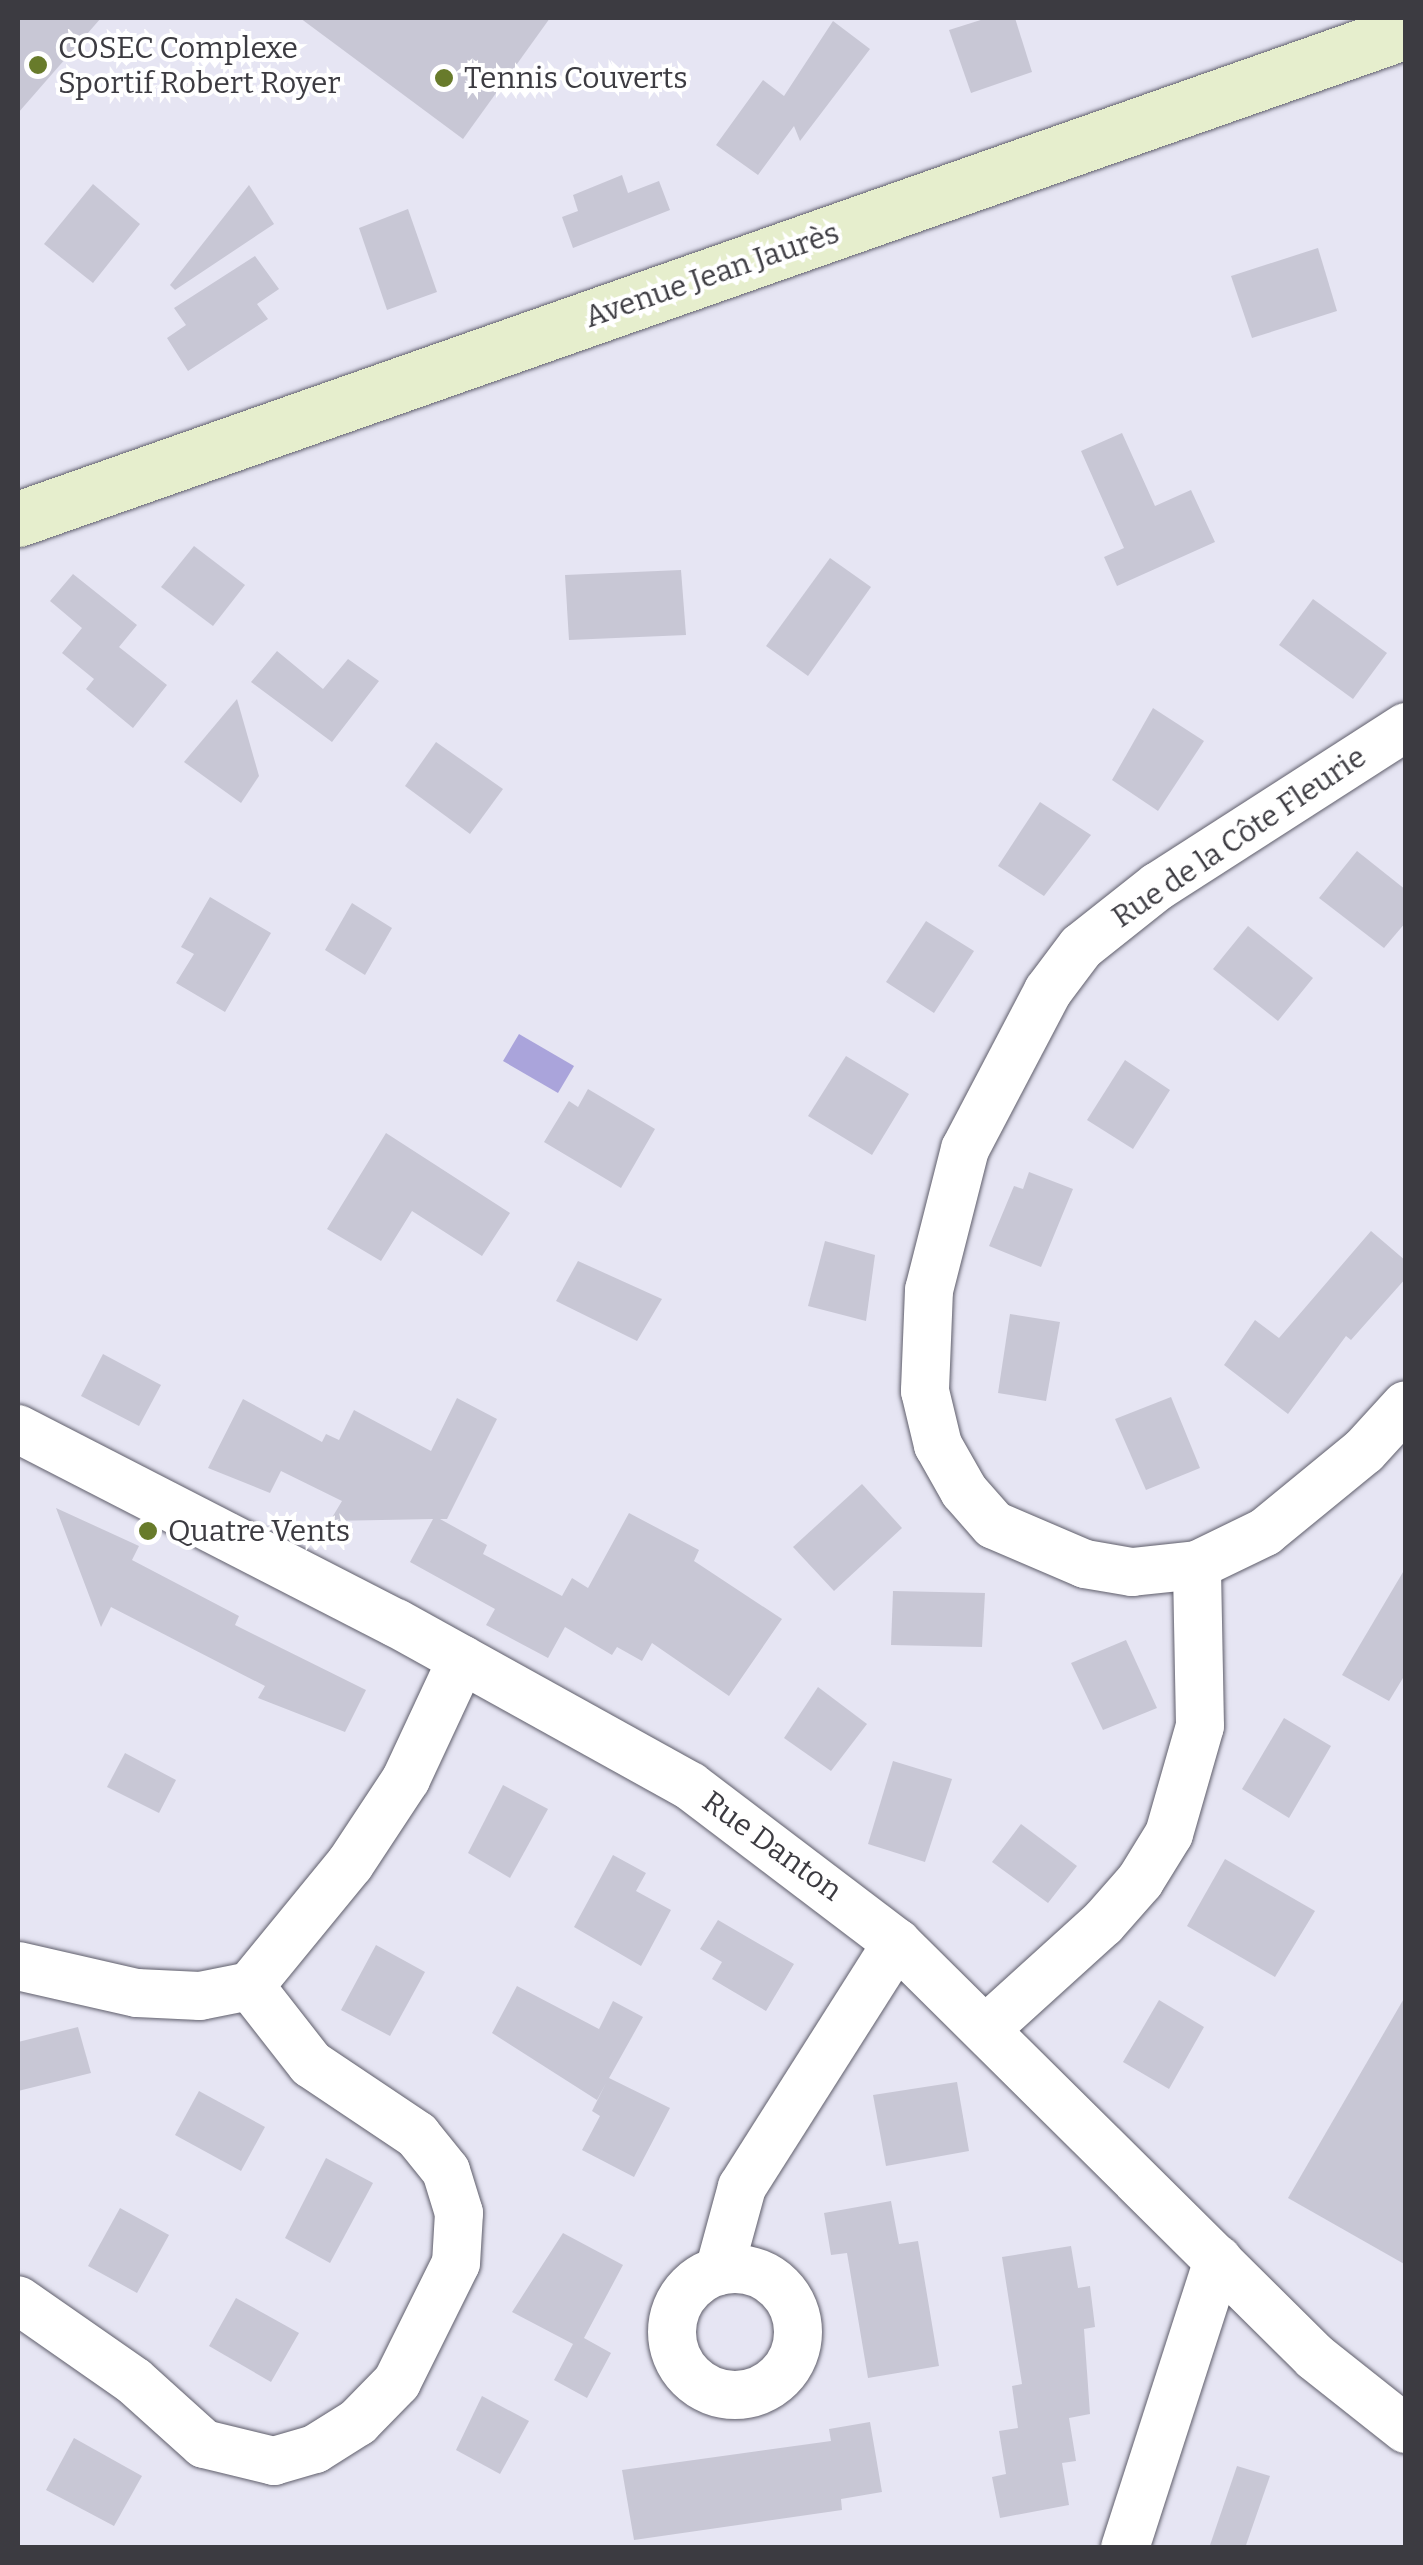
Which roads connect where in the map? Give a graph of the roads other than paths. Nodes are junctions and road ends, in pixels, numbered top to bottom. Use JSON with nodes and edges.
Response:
{"nodes":[{"id":1,"x":1406,"y":31,"type":"edge"},
{"id":2,"x":18,"y":519,"type":"edge"},
{"id":3,"x":1406,"y":727,"type":"edge"},
{"id":4,"x":1406,"y":1405,"type":"edge"},
{"id":5,"x":18,"y":1429,"type":"edge"},
{"id":6,"x":1197,"y":1565,"type":"junction"},
{"id":7,"x":462,"y":1659,"type":"junction"},
{"id":8,"x":897,"y":1943,"type":"junction"},
{"id":9,"x":18,"y":1966,"type":"edge"},
{"id":10,"x":250,"y":1986,"type":"junction"},
{"id":11,"x":987,"y":2028,"type":"junction"},
{"id":12,"x":1218,"y":2260,"type":"junction"},
{"id":13,"x":719,"y":2270,"type":"dead end"},
{"id":14,"x":18,"y":2300,"type":"edge"},
{"id":15,"x":1406,"y":2430,"type":"edge"},
{"id":16,"x":1125,"y":2548,"type":"edge"}],
"edges":[{"from":1,"to":2,"type":"main road","name":"Avenue Jean Jaurès"},
{"from":3,"to":6,"type":"street","name":"Rue de la Côte Fleurie"},
{"from":4,"to":6,"type":"street","name":"Rue de la Côte Fleurie"},
{"from":5,"to":7,"type":"street","name":"Rue Danton"},
{"from":6,"to":11,"type":"street"},
{"from":7,"to":8,"type":"street","name":"Rue Danton"},
{"from":7,"to":10,"type":"street"},
{"from":8,"to":11,"type":"street","name":"Rue Danton"},
{"from":8,"to":13,"type":"street"},
{"from":9,"to":10,"type":"street"},
{"from":10,"to":14,"type":"street"},
{"from":11,"to":12,"type":"street","name":"Rue Danton"},
{"from":12,"to":15,"type":"street","name":"Rue Danton"},
{"from":12,"to":16,"type":"street"}]}
